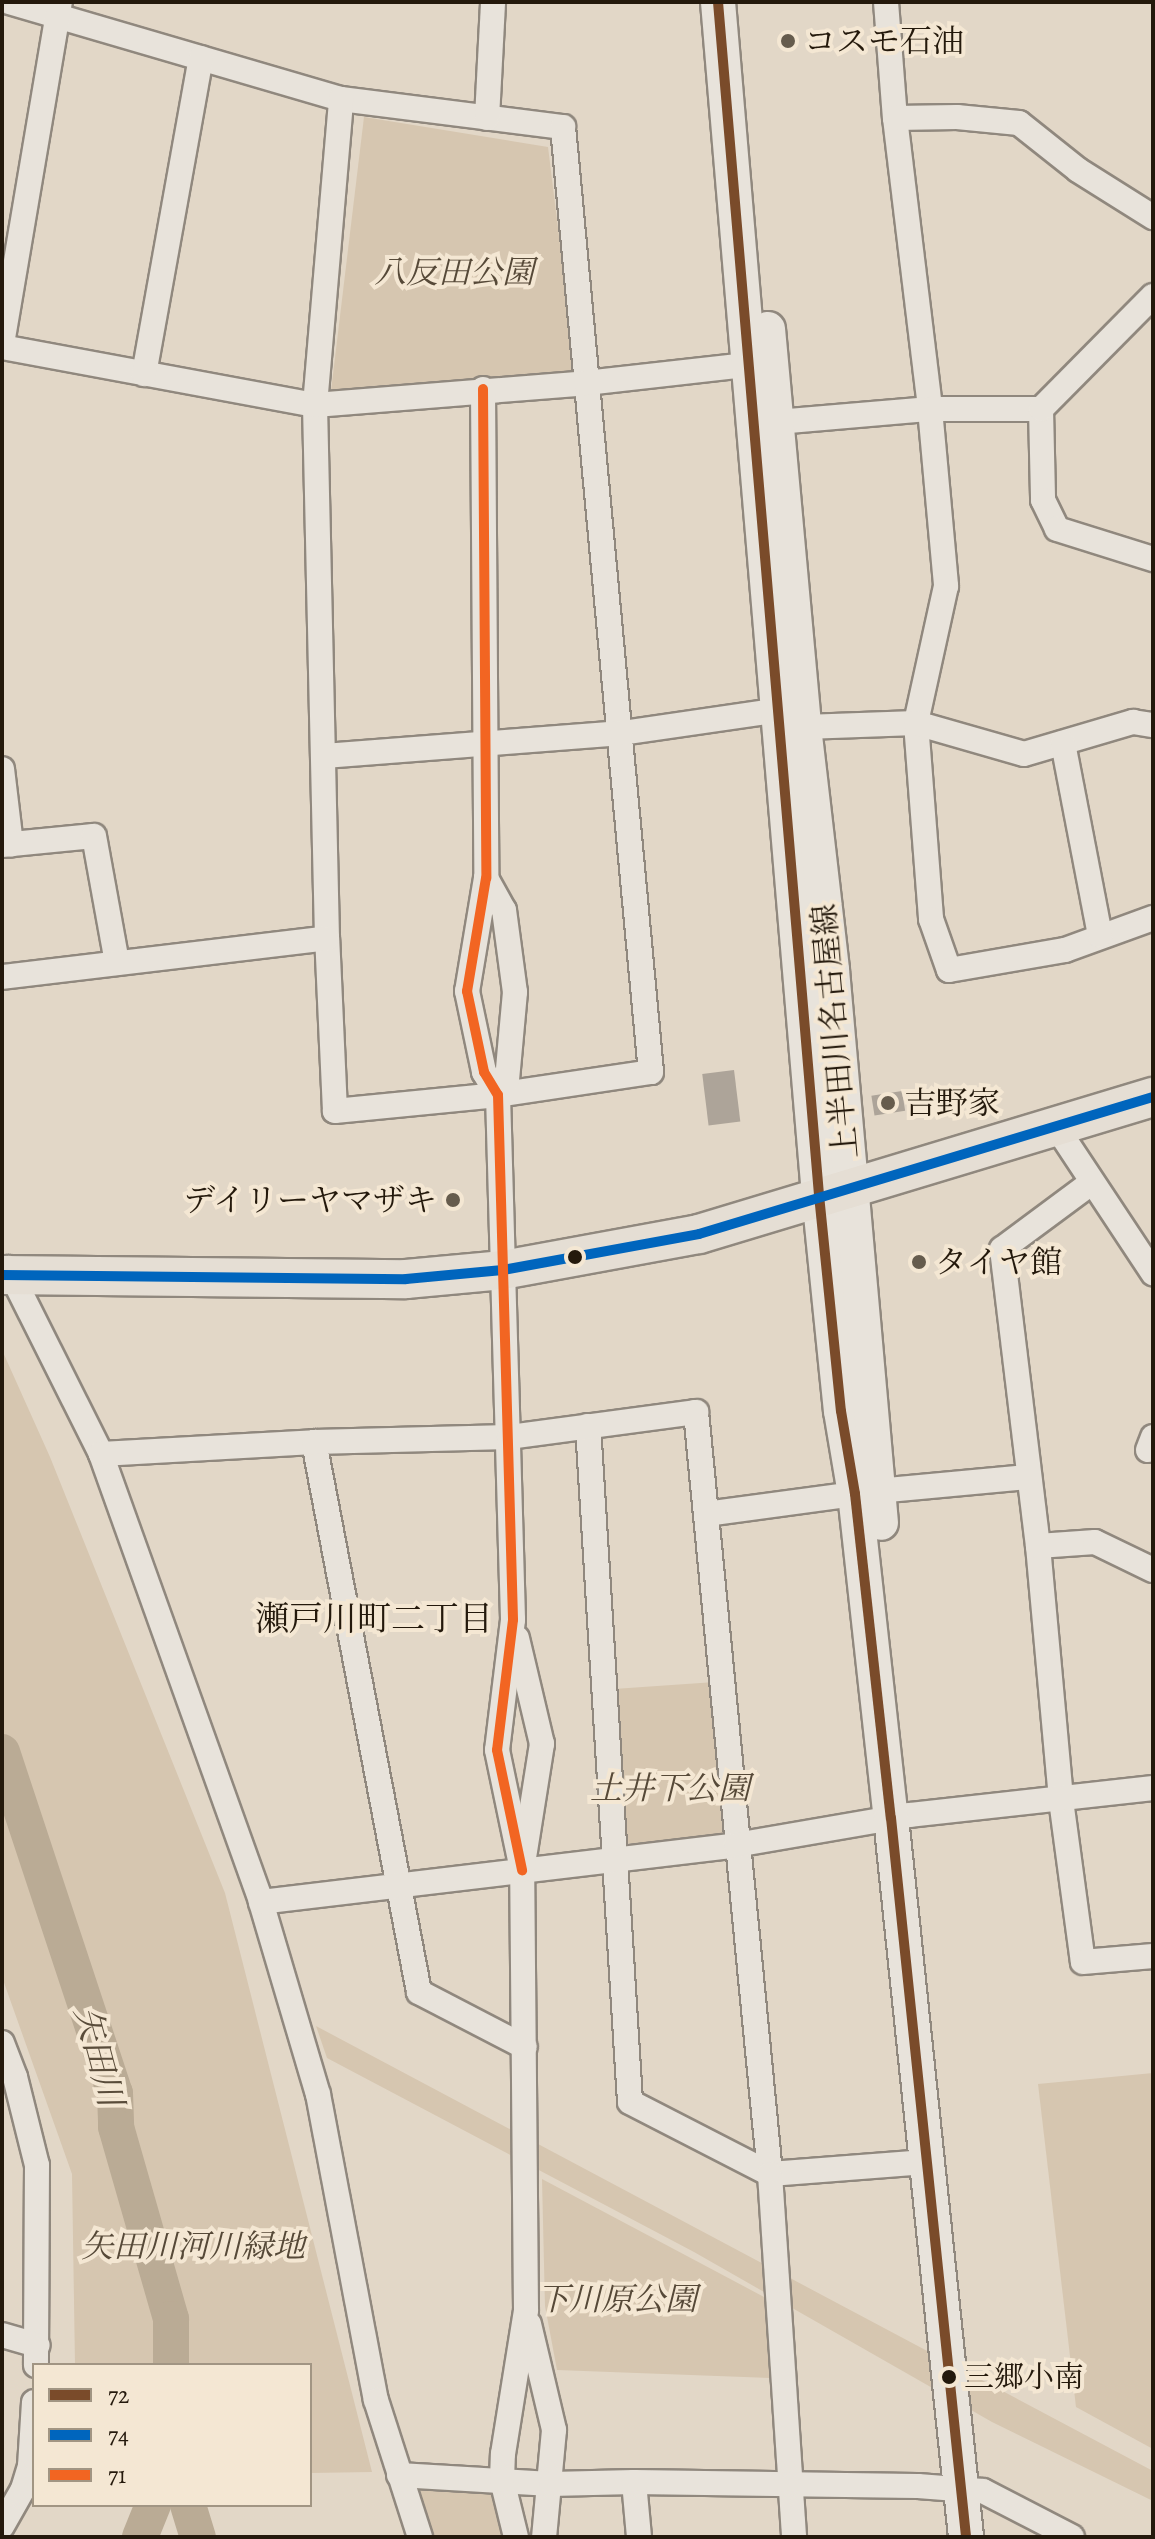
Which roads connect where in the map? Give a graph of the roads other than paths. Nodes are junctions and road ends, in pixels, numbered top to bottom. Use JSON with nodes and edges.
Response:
{"nodes":[{"id":1,"x":9,"y":2,"type":"edge"},
{"id":2,"x":493,"y":2,"type":"edge"},
{"id":3,"x":718,"y":2,"type":"edge"},
{"id":4,"x":738,"y":2,"type":"edge"},
{"id":5,"x":886,"y":2,"type":"edge"},
{"id":6,"x":59,"y":9,"type":"edge"},
{"id":7,"x":201,"y":58,"type":"junction"},
{"id":8,"x":341,"y":99,"type":"junction"},
{"id":9,"x":487,"y":118,"type":"junction"},
{"id":10,"x":895,"y":118,"type":"junction"},
{"id":11,"x":1153,"y":217,"type":"edge"},
{"id":12,"x":1153,"y":296,"type":"edge"},
{"id":13,"x":2,"y":345,"type":"edge"},
{"id":14,"x":759,"y":364,"type":"junction"},
{"id":15,"x":144,"y":374,"type":"junction"},
{"id":16,"x":586,"y":383,"type":"junction"},
{"id":17,"x":483,"y":389,"type":"junction"},
{"id":18,"x":315,"y":405,"type":"junction"},
{"id":19,"x":930,"y":409,"type":"junction"},
{"id":20,"x":1041,"y":409,"type":"junction"},
{"id":21,"x":777,"y":422,"type":"junction"},
{"id":22,"x":1153,"y":559,"type":"edge"},
{"id":23,"x":792,"y":719,"type":"junction"},
{"id":24,"x":916,"y":723,"type":"junction"},
{"id":25,"x":1153,"y":725,"type":"edge"},
{"id":26,"x":622,"y":733,"type":"junction"},
{"id":27,"x":487,"y":741,"type":"junction"},
{"id":28,"x":1063,"y":743,"type":"junction"},
{"id":29,"x":324,"y":756,"type":"junction"},
{"id":30,"x":2,"y":769,"type":"edge"},
{"id":31,"x":6,"y":844,"type":"edge"},
{"id":32,"x":486,"y":878,"type":"junction"},
{"id":33,"x":1153,"y":918,"type":"edge"},
{"id":34,"x":1100,"y":935,"type":"junction"},
{"id":35,"x":327,"y":938,"type":"junction"},
{"id":36,"x":117,"y":963,"type":"junction"},
{"id":37,"x":2,"y":977,"type":"edge"},
{"id":38,"x":498,"y":1095,"type":"junction"},
{"id":39,"x":1153,"y":1097,"type":"edge"},
{"id":40,"x":1055,"y":1125,"type":"junction"},
{"id":41,"x":1091,"y":1183,"type":"junction"},
{"id":42,"x":834,"y":1192,"type":"junction"},
{"id":43,"x":5,"y":1270,"type":"edge"},
{"id":44,"x":503,"y":1270,"type":"junction"},
{"id":45,"x":1153,"y":1273,"type":"edge"},
{"id":46,"x":588,"y":1426,"type":"junction"},
{"id":47,"x":509,"y":1437,"type":"junction"},
{"id":48,"x":314,"y":1442,"type":"junction"},
{"id":49,"x":101,"y":1454,"type":"junction"},
{"id":50,"x":1027,"y":1477,"type":"junction"},
{"id":51,"x":866,"y":1493,"type":"junction"},
{"id":52,"x":706,"y":1514,"type":"junction"},
{"id":53,"x":1038,"y":1546,"type":"junction"},
{"id":54,"x":1153,"y":1570,"type":"edge"},
{"id":55,"x":513,"y":1620,"type":"junction"},
{"id":56,"x":1153,"y":1788,"type":"edge"},
{"id":57,"x":1061,"y":1800,"type":"junction"},
{"id":58,"x":900,"y":1816,"type":"junction"},
{"id":59,"x":736,"y":1845,"type":"junction"},
{"id":60,"x":612,"y":1859,"type":"junction"},
{"id":61,"x":522,"y":1870,"type":"junction"},
{"id":62,"x":398,"y":1887,"type":"junction"},
{"id":63,"x":261,"y":1902,"type":"junction"},
{"id":64,"x":1153,"y":1956,"type":"edge"},
{"id":65,"x":2,"y":2043,"type":"edge"},
{"id":66,"x":525,"y":2047,"type":"junction"},
{"id":67,"x":926,"y":2162,"type":"junction"},
{"id":68,"x":770,"y":2174,"type":"junction"},
{"id":69,"x":526,"y":2310,"type":"junction"},
{"id":70,"x":5,"y":2341,"type":"edge"},
{"id":71,"x":37,"y":2355,"type":"edge"},
{"id":72,"x":32,"y":2434,"type":"edge"},
{"id":73,"x":399,"y":2475,"type":"junction"},
{"id":74,"x":502,"y":2480,"type":"junction"},
{"id":75,"x":634,"y":2482,"type":"junction"},
{"id":76,"x":551,"y":2484,"type":"junction"},
{"id":77,"x":790,"y":2487,"type":"junction"},
{"id":78,"x":972,"y":2490,"type":"junction"},
{"id":79,"x":2,"y":2526,"type":"edge"},
{"id":80,"x":420,"y":2537,"type":"edge"},
{"id":81,"x":516,"y":2537,"type":"edge"},
{"id":82,"x":544,"y":2537,"type":"edge"},
{"id":83,"x":639,"y":2537,"type":"edge"},
{"id":84,"x":794,"y":2537,"type":"edge"},
{"id":85,"x":966,"y":2537,"type":"edge"},
{"id":86,"x":987,"y":2537,"type":"edge"},
{"id":87,"x":1072,"y":2537,"type":"edge"}],
"edges":[{"from":1,"to":6,"type":"street"},
{"from":2,"to":9,"type":"street"},
{"from":3,"to":14,"type":"main road","name":"上半田川名古屋線"},
{"from":4,"to":14,"type":"main road","name":"上半田川名古屋線"},
{"from":5,"to":10,"type":"street"},
{"from":6,"to":7,"type":"street"},
{"from":6,"to":13,"type":"street"},
{"from":7,"to":8,"type":"street"},
{"from":7,"to":15,"type":"street"},
{"from":8,"to":9,"type":"street"},
{"from":8,"to":18,"type":"street"},
{"from":9,"to":16,"type":"street"},
{"from":10,"to":11,"type":"street"},
{"from":10,"to":19,"type":"street"},
{"from":12,"to":20,"type":"street"},
{"from":13,"to":15,"type":"street"},
{"from":14,"to":16,"type":"street"},
{"from":14,"to":21,"type":"main road","name":"上半田川名古屋線"},
{"from":14,"to":23,"type":"main road","name":"上半田川名古屋線"},
{"from":15,"to":18,"type":"street"},
{"from":16,"to":17,"type":"street"},
{"from":16,"to":26,"type":"street"},
{"from":17,"to":18,"type":"street"},
{"from":17,"to":27,"type":"street"},
{"from":18,"to":29,"type":"street"},
{"from":19,"to":20,"type":"street"},
{"from":19,"to":21,"type":"street"},
{"from":19,"to":24,"type":"street"},
{"from":20,"to":22,"type":"street"},
{"from":21,"to":23,"type":"main road","name":"上半田川名古屋線"},
{"from":23,"to":24,"type":"street"},
{"from":23,"to":26,"type":"street"},
{"from":23,"to":42,"type":"main road","name":"上半田川名古屋線"},
{"from":24,"to":28,"type":"street"},
{"from":24,"to":34,"type":"street"},
{"from":25,"to":28,"type":"street"},
{"from":26,"to":27,"type":"street"},
{"from":26,"to":38,"type":"street"},
{"from":27,"to":29,"type":"street"},
{"from":27,"to":32,"type":"street"},
{"from":28,"to":34,"type":"street"},
{"from":29,"to":35,"type":"street"},
{"from":30,"to":31,"type":"street"},
{"from":31,"to":36,"type":"street"},
{"from":32,"to":38,"type":"street"},
{"from":32,"to":38,"type":"street"},
{"from":33,"to":34,"type":"street"},
{"from":35,"to":36,"type":"street"},
{"from":35,"to":38,"type":"street"},
{"from":36,"to":37,"type":"street"},
{"from":38,"to":44,"type":"street"},
{"from":39,"to":40,"type":"main road"},
{"from":40,"to":41,"type":"street"},
{"from":40,"to":42,"type":"main road"},
{"from":41,"to":45,"type":"street"},
{"from":41,"to":50,"type":"street"},
{"from":42,"to":44,"type":"main road"},
{"from":42,"to":51,"type":"main road","name":"上半田川名古屋線"},
{"from":43,"to":44,"type":"main road"},
{"from":43,"to":49,"type":"street"},
{"from":44,"to":47,"type":"street"},
{"from":46,"to":47,"type":"street"},
{"from":46,"to":52,"type":"street"},
{"from":46,"to":60,"type":"street"},
{"from":47,"to":48,"type":"street"},
{"from":47,"to":55,"type":"street"},
{"from":48,"to":49,"type":"street"},
{"from":48,"to":62,"type":"street"},
{"from":49,"to":63,"type":"street"},
{"from":50,"to":51,"type":"street"},
{"from":50,"to":53,"type":"street"},
{"from":51,"to":52,"type":"street"},
{"from":51,"to":58,"type":"main road","name":"上半田川名古屋線"},
{"from":52,"to":59,"type":"street"},
{"from":53,"to":54,"type":"street"},
{"from":53,"to":57,"type":"street"},
{"from":55,"to":61,"type":"street"},
{"from":55,"to":61,"type":"street"},
{"from":56,"to":57,"type":"street"},
{"from":57,"to":58,"type":"street"},
{"from":57,"to":64,"type":"street"},
{"from":58,"to":59,"type":"street"},
{"from":58,"to":67,"type":"main road","name":"上半田川名古屋線"},
{"from":58,"to":78,"type":"main road","name":"上半田川名古屋線"},
{"from":59,"to":60,"type":"street"},
{"from":59,"to":68,"type":"street"},
{"from":60,"to":61,"type":"street"},
{"from":60,"to":68,"type":"street"},
{"from":61,"to":62,"type":"street"},
{"from":61,"to":66,"type":"street"},
{"from":62,"to":63,"type":"street"},
{"from":62,"to":66,"type":"street"},
{"from":63,"to":73,"type":"street"},
{"from":65,"to":71,"type":"street"},
{"from":66,"to":69,"type":"street"},
{"from":67,"to":68,"type":"street"},
{"from":67,"to":78,"type":"main road","name":"上半田川名古屋線"},
{"from":68,"to":77,"type":"street"},
{"from":69,"to":74,"type":"street"},
{"from":69,"to":76,"type":"street"},
{"from":70,"to":71,"type":"street"},
{"from":72,"to":79,"type":"street"},
{"from":73,"to":74,"type":"street"},
{"from":73,"to":80,"type":"street"},
{"from":74,"to":76,"type":"street"},
{"from":74,"to":81,"type":"street"},
{"from":75,"to":76,"type":"street"},
{"from":75,"to":77,"type":"street"},
{"from":75,"to":83,"type":"street"},
{"from":76,"to":82,"type":"street"},
{"from":77,"to":78,"type":"street"},
{"from":77,"to":84,"type":"street"},
{"from":78,"to":85,"type":"main road","name":"上半田川名古屋線"},
{"from":78,"to":86,"type":"main road","name":"上半田川名古屋線"},
{"from":78,"to":87,"type":"street"}]}
